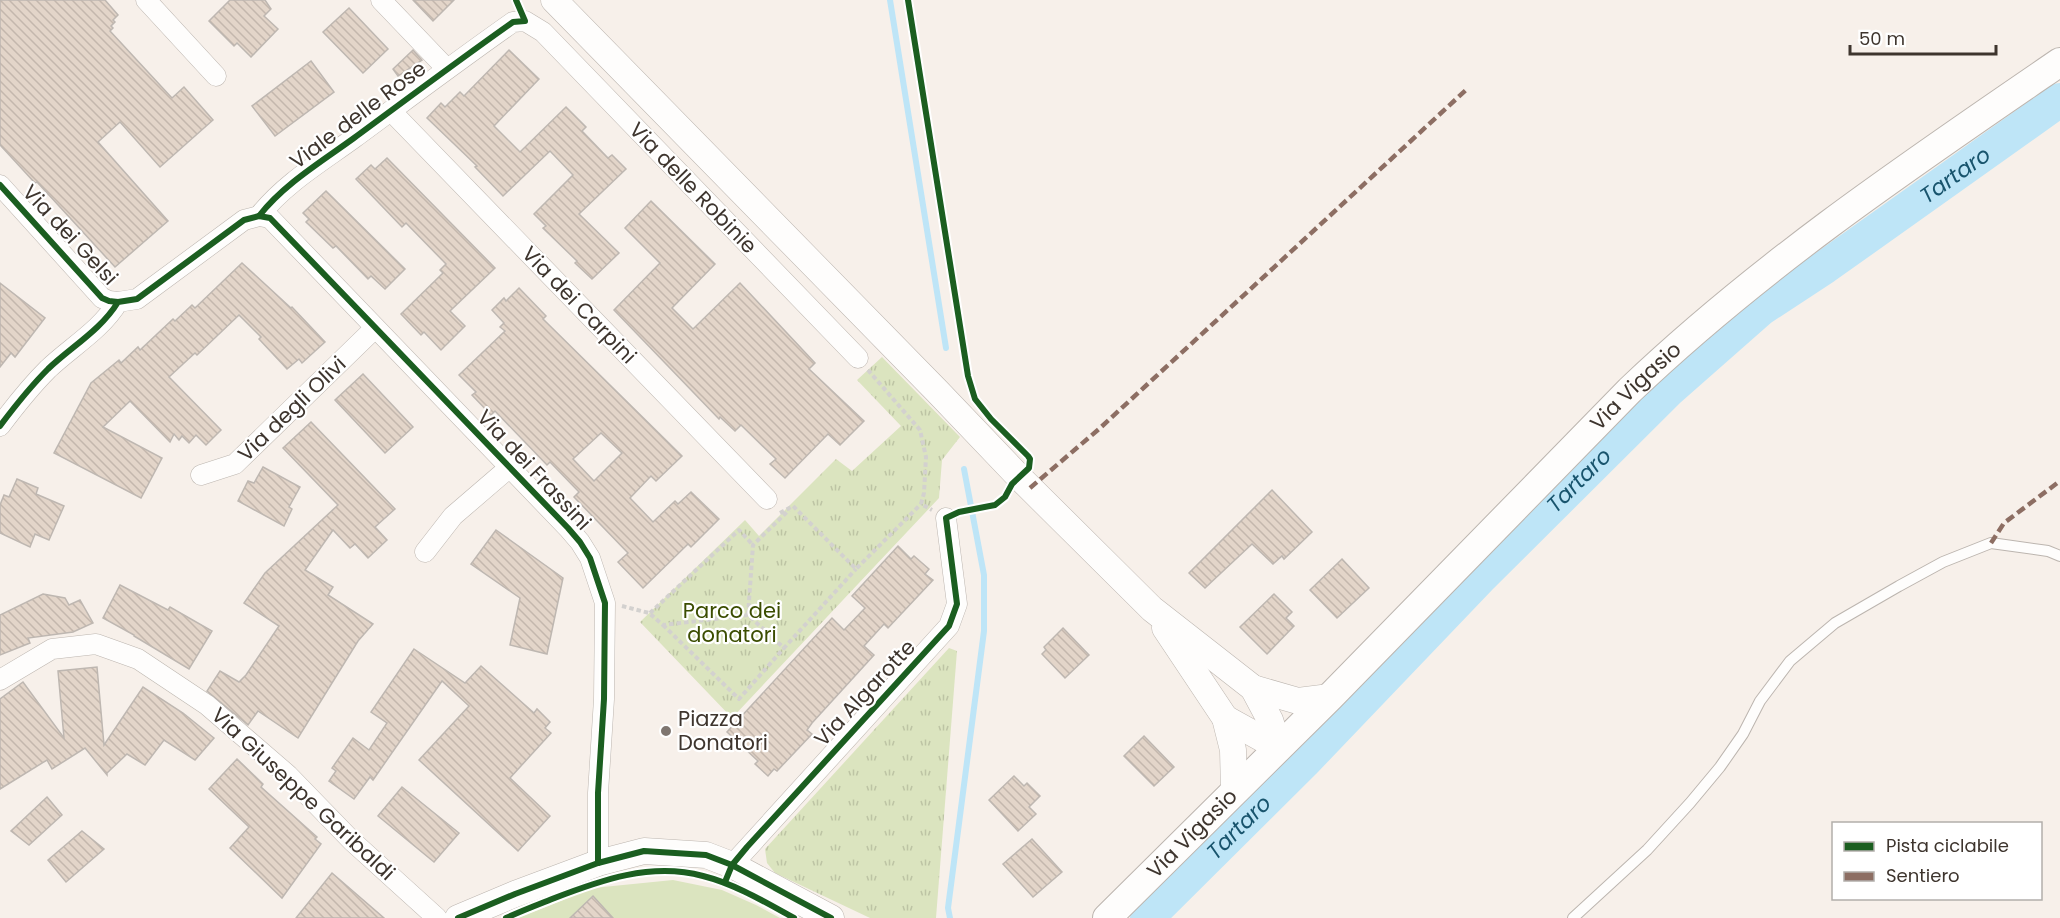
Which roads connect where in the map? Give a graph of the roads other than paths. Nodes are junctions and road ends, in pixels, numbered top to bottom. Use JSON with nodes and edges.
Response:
{"nodes":[{"id":1,"x":381,"y":0,"type":"edge"},
{"id":2,"x":554,"y":0,"type":"edge"},
{"id":3,"x":157,"y":3,"type":"edge"},
{"id":4,"x":525,"y":21,"type":"joint"},
{"id":5,"x":2060,"y":62,"type":"edge"},
{"id":6,"x":447,"y":69,"type":"junction"},
{"id":7,"x":216,"y":76,"type":"dead end"},
{"id":8,"x":391,"y":111,"type":"junction"},
{"id":9,"x":0,"y":184,"type":"edge"},
{"id":10,"x":259,"y":216,"type":"junction"},
{"id":11,"x":118,"y":302,"type":"junction"},
{"id":12,"x":375,"y":328,"type":"junction"},
{"id":13,"x":858,"y":358,"type":"road end"},
{"id":14,"x":0,"y":426,"type":"edge"},
{"id":15,"x":510,"y":467,"type":"junction"},
{"id":16,"x":201,"y":475,"type":"dead end"},
{"id":17,"x":767,"y":500,"type":"road end"},
{"id":18,"x":946,"y":518,"type":"road end"},
{"id":19,"x":425,"y":552,"type":"dead end"},
{"id":20,"x":2060,"y":556,"type":"edge"},
{"id":21,"x":1152,"y":609,"type":"junction"},
{"id":22,"x":0,"y":680,"type":"edge"},
{"id":23,"x":1253,"y":688,"type":"junction"},
{"id":24,"x":1330,"y":697,"type":"junction"},
{"id":25,"x":1225,"y":718,"type":"junction"},
{"id":26,"x":1279,"y":748,"type":"junction"},
{"id":27,"x":1234,"y":792,"type":"junction"},
{"id":28,"x":598,"y":863,"type":"junction"},
{"id":29,"x":732,"y":865,"type":"junction"},
{"id":30,"x":437,"y":918,"type":"edge"},
{"id":31,"x":458,"y":918,"type":"edge"},
{"id":32,"x":831,"y":918,"type":"edge"},
{"id":33,"x":1107,"y":918,"type":"edge"},
{"id":34,"x":1573,"y":918,"type":"edge"}],
"edges":[{"from":1,"to":6,"type":"street"},
{"from":2,"to":21,"type":"street"},
{"from":3,"to":7,"type":"street"},
{"from":4,"to":6,"type":"street","name":"Viale delle Rose"},
{"from":4,"to":13,"type":"street","name":"Via delle Robinie"},
{"from":5,"to":24,"type":"main road","name":"Via Vigasio"},
{"from":6,"to":8,"type":"street","name":"Viale delle Rose"},
{"from":8,"to":10,"type":"street","name":"Viale delle Rose"},
{"from":8,"to":17,"type":"street","name":"Via dei Carpini"},
{"from":9,"to":11,"type":"street","name":"Via dei Gelsi"},
{"from":10,"to":11,"type":"street","name":"Viale delle Rose"},
{"from":10,"to":12,"type":"street","name":"Via dei Frassini"},
{"from":11,"to":14,"type":"street"},
{"from":12,"to":15,"type":"street","name":"Via dei Frassini"},
{"from":12,"to":16,"type":"street","name":"Via degli Olivi"},
{"from":15,"to":19,"type":"street","name":"Via dei Frassini"},
{"from":15,"to":28,"type":"street","name":"Via dei Frassini"},
{"from":18,"to":29,"type":"street","name":"Via Algarotte"},
{"from":20,"to":34,"type":"lane"},
{"from":21,"to":23,"type":"street"},
{"from":21,"to":25,"type":"street"},
{"from":22,"to":30,"type":"street","name":"Via Giuseppe Garibaldi"},
{"from":23,"to":24,"type":"street"},
{"from":23,"to":26,"type":"street"},
{"from":24,"to":26,"type":"main road","name":"Via Vigasio"},
{"from":25,"to":26,"type":"street"},
{"from":25,"to":27,"type":"street"},
{"from":26,"to":27,"type":"main road","name":"Via Vigasio"},
{"from":27,"to":33,"type":"main road","name":"Via Vigasio"},
{"from":28,"to":29,"type":"street"},
{"from":28,"to":31,"type":"street"},
{"from":29,"to":32,"type":"street"}]}
